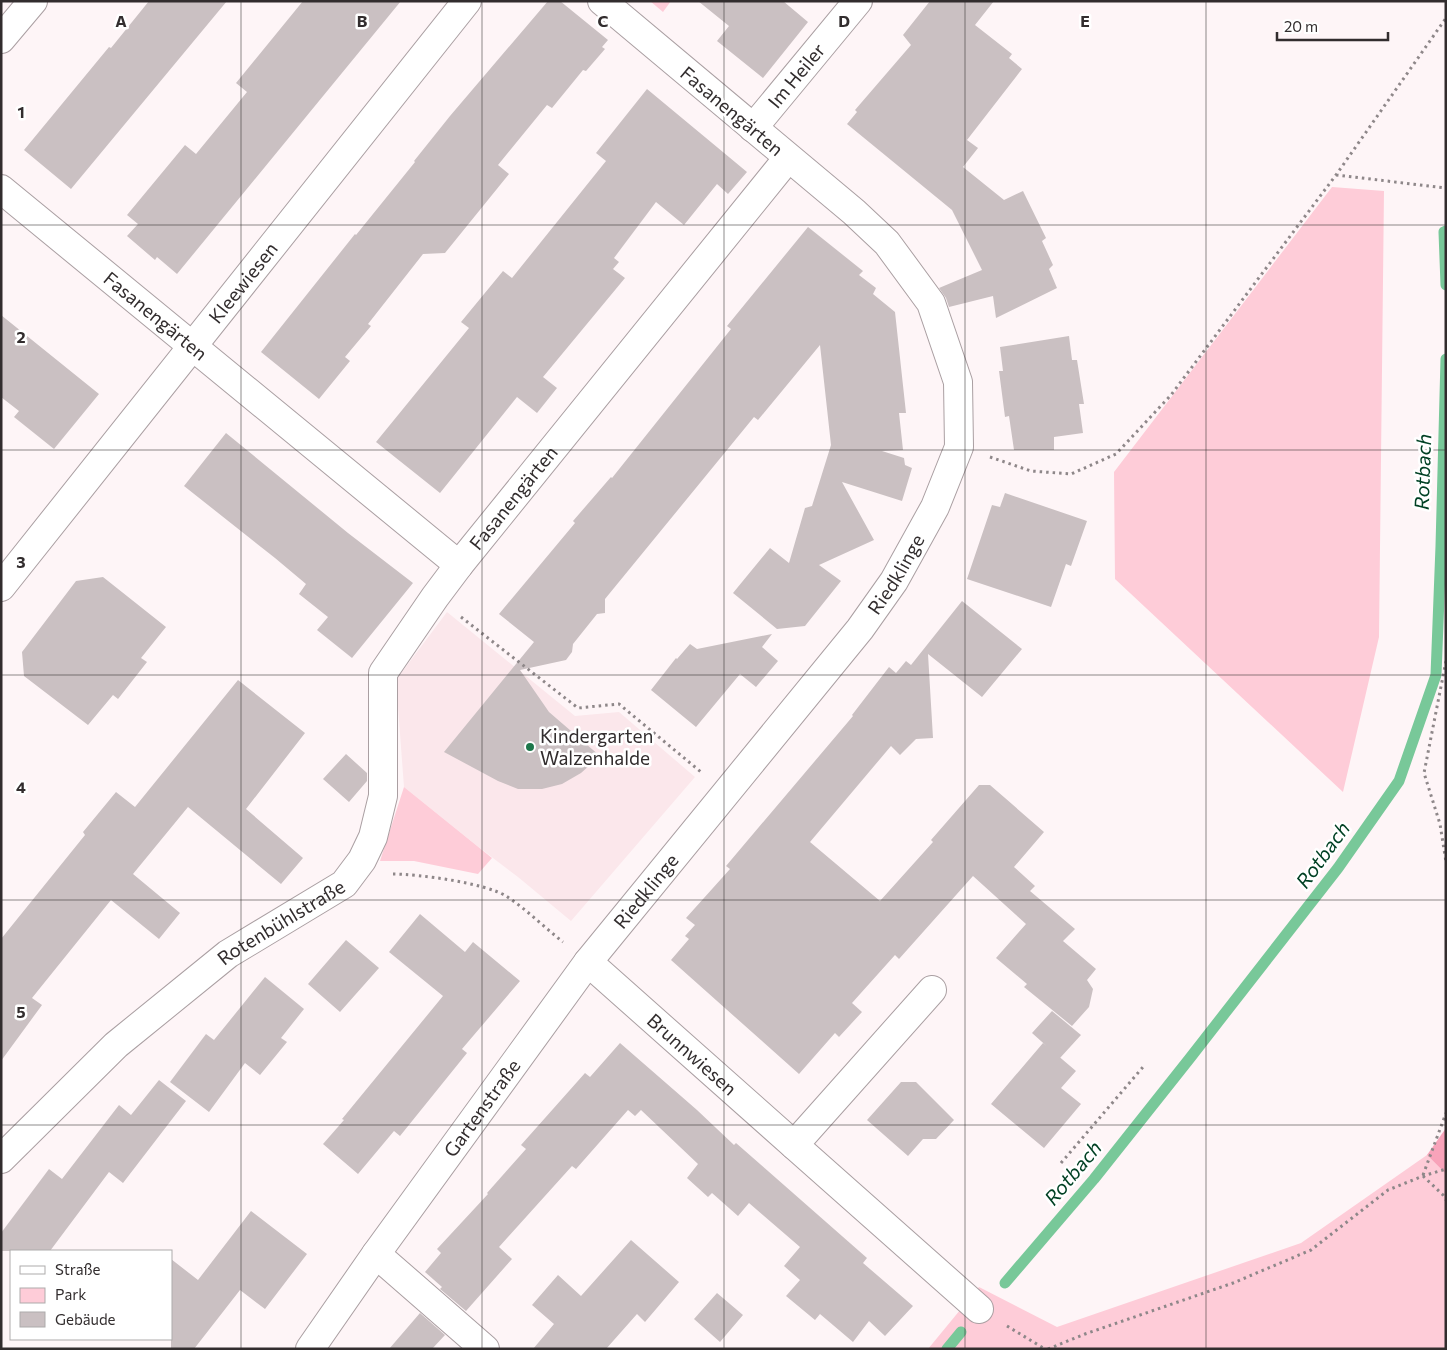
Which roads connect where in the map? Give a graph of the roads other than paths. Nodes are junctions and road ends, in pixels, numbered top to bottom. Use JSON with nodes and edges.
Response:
{"nodes":[{"id":1,"x":33,"y":1,"type":"edge"},
{"id":2,"x":467,"y":1,"type":"edge"},
{"id":3,"x":602,"y":1,"type":"edge"},
{"id":4,"x":858,"y":1,"type":"edge"},
{"id":5,"x":1,"y":39,"type":"edge"},
{"id":6,"x":753,"y":128,"type":"junction"},
{"id":7,"x":788,"y":158,"type":"junction"},
{"id":8,"x":1,"y":189,"type":"edge"},
{"id":9,"x":193,"y":346,"type":"junction"},
{"id":10,"x":459,"y":565,"type":"junction"},
{"id":11,"x":1,"y":588,"type":"edge"},
{"id":12,"x":588,"y":962,"type":"junction"},
{"id":13,"x":932,"y":990,"type":"dead end"},
{"id":14,"x":794,"y":1145,"type":"junction"},
{"id":15,"x":1,"y":1159,"type":"edge"},
{"id":16,"x":376,"y":1254,"type":"junction"},
{"id":17,"x":979,"y":1309,"type":"road end"},
{"id":18,"x":310,"y":1349,"type":"edge"},
{"id":19,"x":485,"y":1349,"type":"edge"}],
"edges":[{"from":1,"to":5,"type":"street"},
{"from":2,"to":9,"type":"street","name":"Kleewiesen"},
{"from":3,"to":6,"type":"street","name":"Fasanengärten"},
{"from":4,"to":6,"type":"street","name":"Im Heiler"},
{"from":6,"to":7,"type":"street","name":"Fasanengärten"},
{"from":7,"to":10,"type":"street","name":"Fasanengärten"},
{"from":7,"to":12,"type":"street","name":"Riedklinge"},
{"from":8,"to":9,"type":"street","name":"Fasanengärten"},
{"from":9,"to":10,"type":"street","name":"Fasanengärten"},
{"from":9,"to":11,"type":"street","name":"Kleewiesen"},
{"from":10,"to":15,"type":"street","name":"Rotenbühlstraße"},
{"from":12,"to":14,"type":"street","name":"Brunnwiesen"},
{"from":12,"to":16,"type":"street","name":"Gartenstraße"},
{"from":13,"to":14,"type":"street"},
{"from":14,"to":17,"type":"street","name":"Brunnwiesen"},
{"from":16,"to":18,"type":"street","name":"Gartenstraße"},
{"from":16,"to":19,"type":"street"}]}
